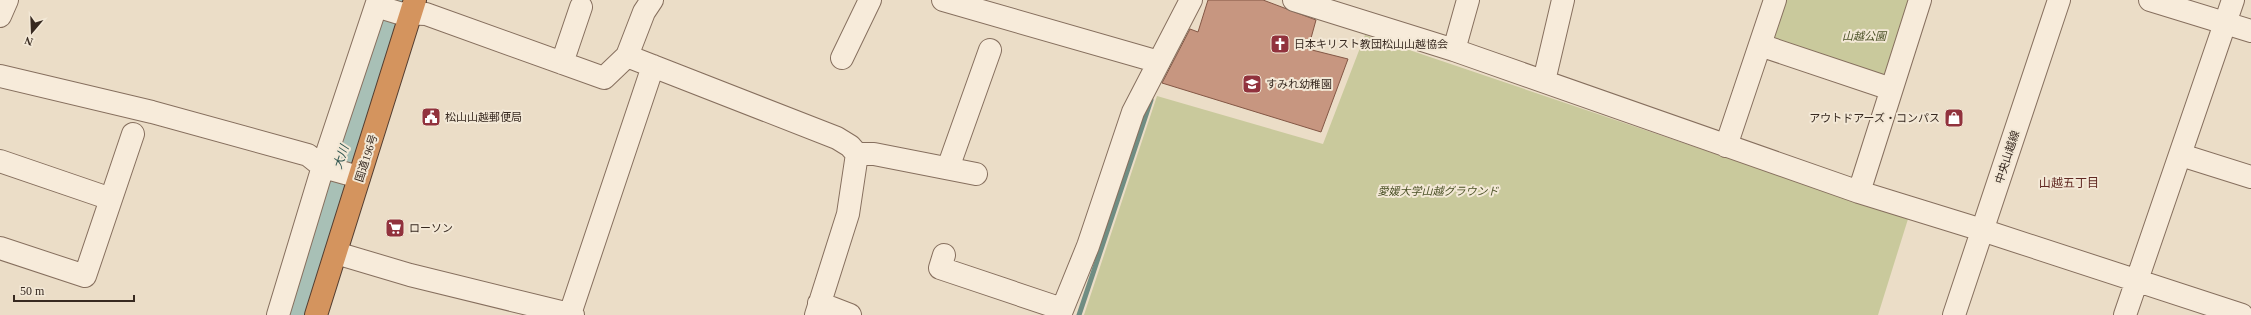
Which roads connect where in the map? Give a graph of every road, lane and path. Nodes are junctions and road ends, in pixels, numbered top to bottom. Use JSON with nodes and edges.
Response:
{"nodes":[{"id":1,"x":7,"y":0,"type":"edge"},
{"id":2,"x":652,"y":0,"type":"edge"},
{"id":3,"x":870,"y":0,"type":"edge"},
{"id":4,"x":944,"y":0,"type":"edge"},
{"id":5,"x":1191,"y":0,"type":"edge"},
{"id":6,"x":1294,"y":0,"type":"edge"},
{"id":7,"x":1468,"y":0,"type":"edge"},
{"id":8,"x":1563,"y":0,"type":"edge"},
{"id":9,"x":1775,"y":0,"type":"edge"},
{"id":10,"x":1920,"y":0,"type":"edge"},
{"id":11,"x":2059,"y":0,"type":"edge"},
{"id":12,"x":2150,"y":0,"type":"edge"},
{"id":13,"x":2233,"y":0,"type":"edge"},
{"id":14,"x":390,"y":5,"type":"edge"},
{"id":15,"x":581,"y":7,"type":"dead end"},
{"id":16,"x":0,"y":16,"type":"edge"},
{"id":17,"x":2225,"y":23,"type":"junction"},
{"id":18,"x":2251,"y":31,"type":"edge"},
{"id":19,"x":1760,"y":45,"type":"junction"},
{"id":20,"x":990,"y":50,"type":"dead end"},
{"id":21,"x":1454,"y":50,"type":"junction"},
{"id":22,"x":627,"y":56,"type":"junction"},
{"id":23,"x":842,"y":58,"type":"dead end"},
{"id":24,"x":1159,"y":62,"type":"junction"},
{"id":25,"x":562,"y":63,"type":"junction"},
{"id":26,"x":653,"y":66,"type":"junction"},
{"id":27,"x":0,"y":76,"type":"edge"},
{"id":28,"x":1544,"y":80,"type":"junction"},
{"id":29,"x":1891,"y":89,"type":"junction"},
{"id":30,"x":132,"y":134,"type":"dead end"},
{"id":31,"x":1726,"y":146,"type":"junction"},
{"id":32,"x":857,"y":154,"type":"junction"},
{"id":33,"x":2181,"y":155,"type":"junction"},
{"id":34,"x":0,"y":161,"type":"edge"},
{"id":35,"x":948,"y":168,"type":"junction"},
{"id":36,"x":339,"y":171,"type":"junction"},
{"id":37,"x":976,"y":174,"type":"dead end"},
{"id":38,"x":2251,"y":177,"type":"edge"},
{"id":39,"x":1859,"y":192,"type":"junction"},
{"id":40,"x":111,"y":198,"type":"junction"},
{"id":41,"x":1982,"y":230,"type":"junction"},
{"id":42,"x":0,"y":248,"type":"edge"},
{"id":43,"x":336,"y":253,"type":"junction"},
{"id":44,"x":944,"y":255,"type":"dead end"},
{"id":45,"x":2136,"y":280,"type":"junction"},
{"id":46,"x":818,"y":309,"type":"edge"},
{"id":47,"x":1061,"y":312,"type":"edge"},
{"id":48,"x":572,"y":314,"type":"edge"},
{"id":49,"x":278,"y":315,"type":"edge"},
{"id":50,"x":316,"y":315,"type":"edge"},
{"id":51,"x":850,"y":315,"type":"edge"},
{"id":52,"x":1954,"y":315,"type":"edge"},
{"id":53,"x":2125,"y":315,"type":"edge"},
{"id":54,"x":2242,"y":315,"type":"edge"}],
"edges":[{"from":1,"to":16,"type":"street"},
{"from":2,"to":22,"type":"street"},
{"from":3,"to":23,"type":"street"},
{"from":4,"to":24,"type":"street"},
{"from":5,"to":24,"type":"street"},
{"from":6,"to":21,"type":"street"},
{"from":7,"to":21,"type":"street"},
{"from":8,"to":28,"type":"street"},
{"from":9,"to":19,"type":"street"},
{"from":10,"to":29,"type":"street"},
{"from":11,"to":41,"type":"street","name":"中央山越線"},
{"from":12,"to":17,"type":"street"},
{"from":13,"to":17,"type":"street"},
{"from":14,"to":25,"type":"street"},
{"from":14,"to":36,"type":"highway","name":"国道196号"},
{"from":14,"to":36,"type":"street"},
{"from":15,"to":25,"type":"street"},
{"from":17,"to":18,"type":"street"},
{"from":17,"to":33,"type":"street"},
{"from":19,"to":29,"type":"street"},
{"from":19,"to":31,"type":"street"},
{"from":20,"to":35,"type":"street"},
{"from":21,"to":28,"type":"street"},
{"from":22,"to":25,"type":"street"},
{"from":22,"to":26,"type":"street"},
{"from":24,"to":47,"type":"street"},
{"from":26,"to":32,"type":"street"},
{"from":26,"to":48,"type":"street"},
{"from":27,"to":36,"type":"street"},
{"from":28,"to":31,"type":"street"},
{"from":29,"to":39,"type":"street"},
{"from":30,"to":40,"type":"street"},
{"from":31,"to":39,"type":"street"},
{"from":32,"to":35,"type":"street"},
{"from":32,"to":46,"type":"street"},
{"from":33,"to":38,"type":"street"},
{"from":33,"to":45,"type":"street"},
{"from":34,"to":40,"type":"street"},
{"from":35,"to":37,"type":"street"},
{"from":36,"to":43,"type":"highway","name":"国道196号"},
{"from":36,"to":49,"type":"street"},
{"from":39,"to":41,"type":"street"},
{"from":40,"to":42,"type":"street"},
{"from":41,"to":45,"type":"street"},
{"from":41,"to":52,"type":"street","name":"中央山越線"},
{"from":43,"to":48,"type":"street"},
{"from":43,"to":50,"type":"highway","name":"国道196号"},
{"from":44,"to":47,"type":"street"},
{"from":45,"to":53,"type":"street"},
{"from":45,"to":54,"type":"street"},
{"from":46,"to":51,"type":"street"}]}
